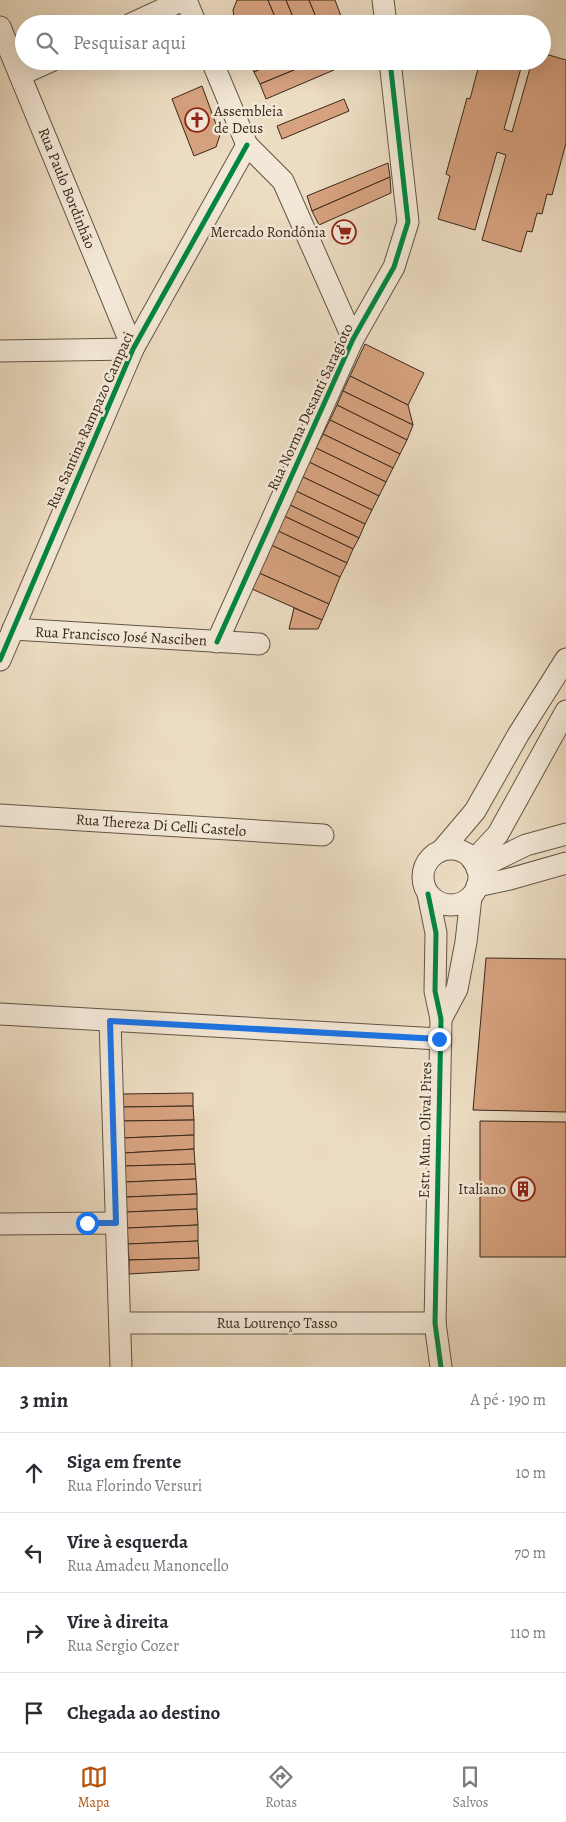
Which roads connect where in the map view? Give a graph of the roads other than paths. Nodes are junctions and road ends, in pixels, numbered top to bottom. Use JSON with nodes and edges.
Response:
{"nodes":[{"id":1,"x":185,"y":0,"type":"edge"},
{"id":2,"x":383,"y":0,"type":"edge"},
{"id":3,"x":152,"y":15,"type":"edge"},
{"id":4,"x":192,"y":15,"type":"edge"},
{"id":5,"x":385,"y":15,"type":"edge"},
{"id":6,"x":0,"y":27,"type":"edge"},
{"id":7,"x":15,"y":63,"type":"edge"},
{"id":8,"x":18,"y":70,"type":"edge"},
{"id":9,"x":31,"y":70,"type":"edge"},
{"id":10,"x":216,"y":70,"type":"edge"},
{"id":11,"x":391,"y":70,"type":"edge"},
{"id":12,"x":20,"y":75,"type":"junction"},
{"id":13,"x":247,"y":145,"type":"junction"},
{"id":14,"x":353,"y":339,"type":"junction"},
{"id":15,"x":133,"y":349,"type":"junction"},
{"id":16,"x":0,"y":351,"type":"edge"},
{"id":17,"x":13,"y":629,"type":"junction"},
{"id":18,"x":217,"y":642,"type":"junction"},
{"id":19,"x":259,"y":644,"type":"dead end"},
{"id":20,"x":566,"y":659,"type":"edge"},
{"id":21,"x":0,"y":660,"type":"edge"},
{"id":22,"x":566,"y":711,"type":"edge"},
{"id":23,"x":0,"y":815,"type":"edge"},
{"id":24,"x":566,"y":834,"type":"edge"},
{"id":25,"x":323,"y":835,"type":"dead end"},
{"id":26,"x":442,"y":850,"type":"junction"},
{"id":27,"x":566,"y":863,"type":"edge"},
{"id":28,"x":475,"y":878,"type":"junction"},
{"id":29,"x":428,"y":894,"type":"junction"},
{"id":30,"x":0,"y":1014,"type":"edge"},
{"id":31,"x":110,"y":1021,"type":"junction"},
{"id":32,"x":442,"y":1021,"type":"junction"},
{"id":33,"x":116,"y":1223,"type":"junction"},
{"id":34,"x":0,"y":1224,"type":"edge"},
{"id":35,"x":436,"y":1242,"type":"junction"},
{"id":36,"x":120,"y":1323,"type":"junction"},
{"id":37,"x":434,"y":1323,"type":"junction"},
{"id":38,"x":121,"y":1367,"type":"edge"},
{"id":39,"x":441,"y":1367,"type":"edge"}],
"edges":[{"from":1,"to":3,"type":"street"},
{"from":1,"to":4,"type":"street"},
{"from":2,"to":5,"type":"street"},
{"from":6,"to":7,"type":"street","name":"Rua Paulo Bordinhão"},
{"from":8,"to":12,"type":"street","name":"Rua Paulo Bordinhão"},
{"from":9,"to":12,"type":"street"},
{"from":10,"to":13,"type":"street"},
{"from":11,"to":14,"type":"street","name":"Rua Norma Desanti Saragioto"},
{"from":12,"to":15,"type":"street","name":"Rua Paulo Bordinhão"},
{"from":13,"to":14,"type":"street"},
{"from":13,"to":15,"type":"street","name":"Rua Santina Rampazo Campaci"},
{"from":14,"to":18,"type":"street","name":"Rua Norma Desanti Saragioto"},
{"from":15,"to":16,"type":"street"},
{"from":15,"to":17,"type":"street","name":"Rua Santina Rampazo Campaci"},
{"from":17,"to":18,"type":"street","name":"Rua Francisco José Nasciben"},
{"from":17,"to":21,"type":"street","name":"Rua Santina Rampazo Campaci"},
{"from":18,"to":19,"type":"street","name":"Rua Francisco José Nasciben"},
{"from":20,"to":26,"type":"street","name":"Estr. Mun. Olival Pires"},
{"from":22,"to":28,"type":"street"},
{"from":23,"to":25,"type":"street","name":"Rua Thereza Di Celli Castelo"},
{"from":24,"to":28,"type":"street"},
{"from":26,"to":28,"type":"street"},
{"from":26,"to":29,"type":"street","name":"Estr. Mun. Olival Pires"},
{"from":27,"to":28,"type":"street"},
{"from":28,"to":29,"type":"street"},
{"from":28,"to":32,"type":"street","name":"Estr. Mun. Olival Pires"},
{"from":29,"to":32,"type":"street","name":"Estr. Mun. Olival Pires"},
{"from":30,"to":31,"type":"street"},
{"from":31,"to":32,"type":"street"},
{"from":31,"to":33,"type":"street"},
{"from":32,"to":35,"type":"street","name":"Estr. Mun. Olival Pires"},
{"from":32,"to":35,"type":"street"},
{"from":33,"to":34,"type":"street"},
{"from":33,"to":36,"type":"street"},
{"from":35,"to":37,"type":"street","name":"Estr. Mun. Olival Pires"},
{"from":36,"to":37,"type":"street","name":"Rua Lourenço Tasso"},
{"from":36,"to":38,"type":"street"},
{"from":37,"to":39,"type":"street","name":"Estr. Mun. Olival Pires"}]}
